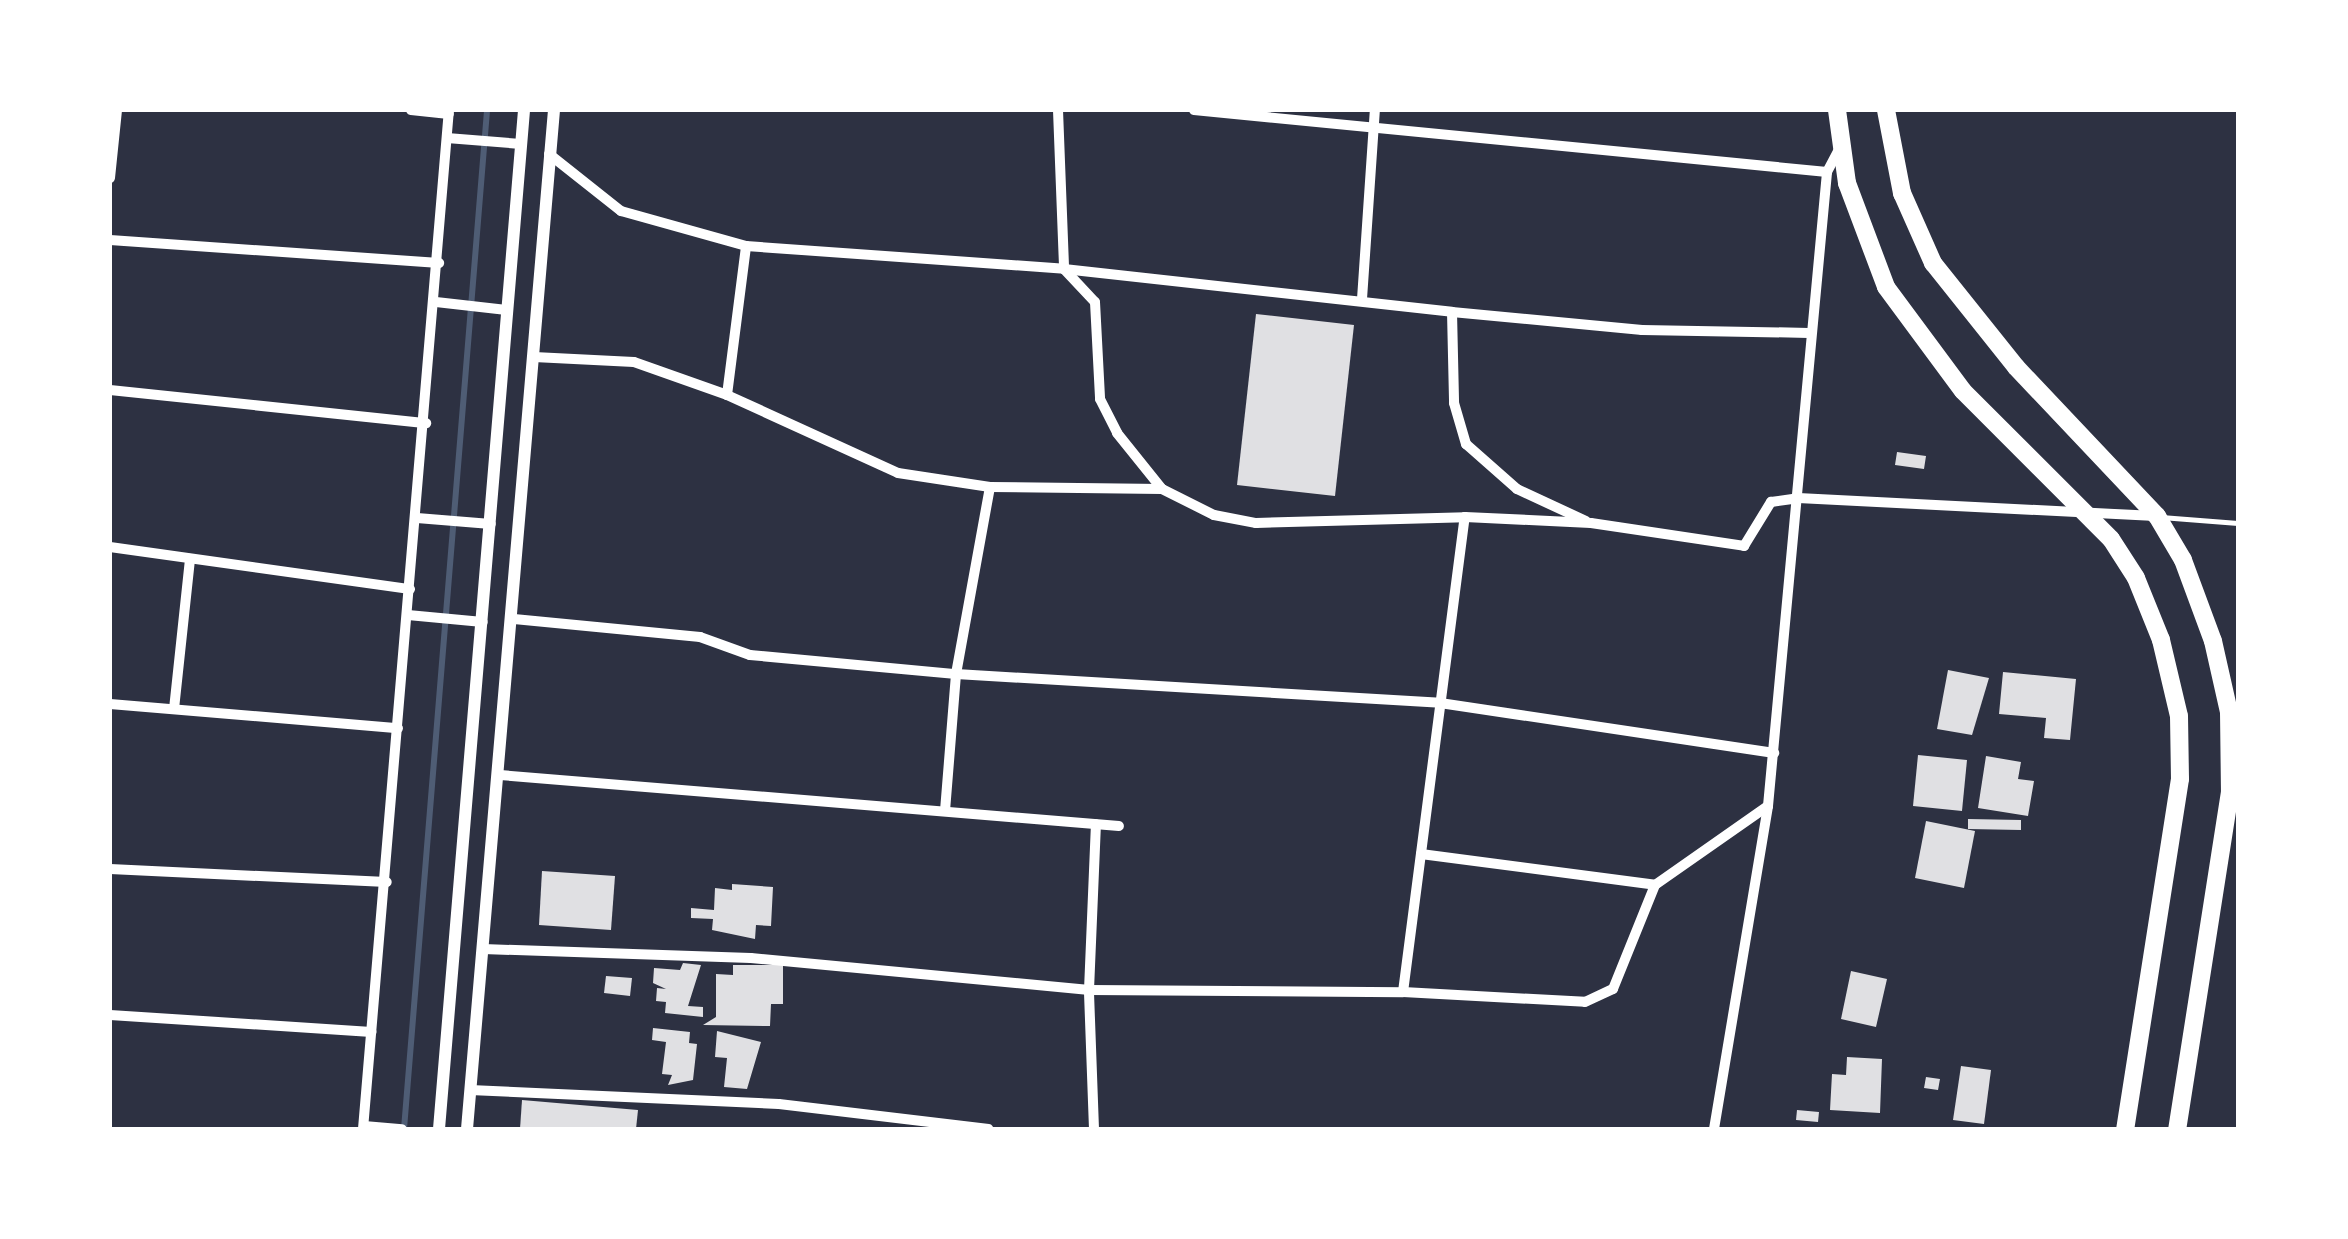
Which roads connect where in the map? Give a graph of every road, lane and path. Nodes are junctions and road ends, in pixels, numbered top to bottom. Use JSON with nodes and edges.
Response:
{"nodes":[{"id":1,"x":116,"y":110,"type":"edge"},
{"id":2,"x":411,"y":110,"type":"edge"},
{"id":3,"x":524,"y":110,"type":"edge"},
{"id":4,"x":554,"y":110,"type":"edge"},
{"id":5,"x":1058,"y":110,"type":"edge"},
{"id":6,"x":1194,"y":110,"type":"edge"},
{"id":7,"x":1376,"y":110,"type":"edge"},
{"id":8,"x":1836,"y":110,"type":"edge"},
{"id":9,"x":1886,"y":110,"type":"edge"},
{"id":10,"x":449,"y":112,"type":"edge"},
{"id":11,"x":1374,"y":128,"type":"junction"},
{"id":12,"x":112,"y":135,"type":"edge"},
{"id":13,"x":447,"y":138,"type":"junction"},
{"id":14,"x":521,"y":144,"type":"junction"},
{"id":15,"x":1840,"y":148,"type":"junction"},
{"id":16,"x":549,"y":154,"type":"junction"},
{"id":17,"x":1827,"y":172,"type":"junction"},
{"id":18,"x":110,"y":178,"type":"edge"},
{"id":19,"x":110,"y":240,"type":"edge"},
{"id":20,"x":746,"y":246,"type":"junction"},
{"id":21,"x":439,"y":263,"type":"junction"},
{"id":22,"x":1064,"y":269,"type":"junction"},
{"id":23,"x":1362,"y":299,"type":"junction"},
{"id":24,"x":436,"y":302,"type":"junction"},
{"id":25,"x":507,"y":310,"type":"junction"},
{"id":26,"x":1452,"y":312,"type":"junction"},
{"id":27,"x":1810,"y":334,"type":"junction"},
{"id":28,"x":534,"y":358,"type":"junction"},
{"id":29,"x":110,"y":390,"type":"edge"},
{"id":30,"x":726,"y":395,"type":"junction"},
{"id":31,"x":426,"y":423,"type":"junction"},
{"id":32,"x":990,"y":487,"type":"junction"},
{"id":33,"x":1162,"y":489,"type":"junction"},
{"id":34,"x":1798,"y":498,"type":"junction"},
{"id":35,"x":2086,"y":510,"type":"junction"},
{"id":36,"x":2157,"y":516,"type":"junction"},
{"id":37,"x":1465,"y":517,"type":"junction"},
{"id":38,"x":417,"y":518,"type":"junction"},
{"id":39,"x":1592,"y":523,"type":"junction"},
{"id":40,"x":2238,"y":523,"type":"edge"},
{"id":41,"x":491,"y":524,"type":"junction"},
{"id":42,"x":110,"y":547,"type":"edge"},
{"id":43,"x":190,"y":559,"type":"junction"},
{"id":44,"x":410,"y":590,"type":"junction"},
{"id":45,"x":408,"y":615,"type":"junction"},
{"id":46,"x":514,"y":619,"type":"junction"},
{"id":47,"x":483,"y":622,"type":"junction"},
{"id":48,"x":956,"y":674,"type":"junction"},
{"id":49,"x":1440,"y":703,"type":"junction"},
{"id":50,"x":110,"y":704,"type":"edge"},
{"id":51,"x":174,"y":709,"type":"junction"},
{"id":52,"x":398,"y":728,"type":"junction"},
{"id":53,"x":1774,"y":753,"type":"junction"},
{"id":54,"x":500,"y":775,"type":"junction"},
{"id":55,"x":1768,"y":806,"type":"junction"},
{"id":56,"x":945,"y":811,"type":"junction"},
{"id":57,"x":1096,"y":824,"type":"junction"},
{"id":58,"x":1119,"y":826,"type":"dead end"},
{"id":59,"x":1421,"y":854,"type":"junction"},
{"id":60,"x":110,"y":869,"type":"edge"},
{"id":61,"x":387,"y":882,"type":"junction"},
{"id":62,"x":1654,"y":885,"type":"junction"},
{"id":63,"x":483,"y":949,"type":"junction"},
{"id":64,"x":1089,"y":990,"type":"junction"},
{"id":65,"x":1402,"y":992,"type":"junction"},
{"id":66,"x":110,"y":1015,"type":"edge"},
{"id":67,"x":372,"y":1032,"type":"junction"},
{"id":68,"x":470,"y":1090,"type":"junction"},
{"id":69,"x":363,"y":1127,"type":"edge"},
{"id":70,"x":402,"y":1129,"type":"edge"},
{"id":71,"x":439,"y":1129,"type":"edge"},
{"id":72,"x":466,"y":1129,"type":"edge"},
{"id":73,"x":989,"y":1129,"type":"edge"},
{"id":74,"x":1094,"y":1129,"type":"edge"},
{"id":75,"x":1714,"y":1129,"type":"edge"},
{"id":76,"x":2125,"y":1129,"type":"edge"},
{"id":77,"x":2176,"y":1129,"type":"edge"}],
"edges":[{"from":1,"to":12,"type":"street"},
{"from":2,"to":10,"type":"street"},
{"from":3,"to":14,"type":"street"},
{"from":4,"to":16,"type":"street"},
{"from":5,"to":22,"type":"street"},
{"from":6,"to":11,"type":"street"},
{"from":7,"to":11,"type":"street"},
{"from":8,"to":15,"type":"highway"},
{"from":9,"to":36,"type":"highway"},
{"from":10,"to":13,"type":"street"},
{"from":11,"to":17,"type":"street"},
{"from":11,"to":23,"type":"street"},
{"from":12,"to":18,"type":"street"},
{"from":13,"to":14,"type":"street"},
{"from":13,"to":21,"type":"street"},
{"from":14,"to":25,"type":"street"},
{"from":15,"to":17,"type":"street"},
{"from":15,"to":35,"type":"highway"},
{"from":16,"to":20,"type":"street"},
{"from":16,"to":28,"type":"street"},
{"from":17,"to":27,"type":"street"},
{"from":19,"to":21,"type":"street"},
{"from":20,"to":22,"type":"street"},
{"from":20,"to":30,"type":"street"},
{"from":21,"to":24,"type":"street"},
{"from":22,"to":23,"type":"street"},
{"from":22,"to":33,"type":"street"},
{"from":23,"to":26,"type":"street"},
{"from":24,"to":25,"type":"street"},
{"from":24,"to":31,"type":"street"},
{"from":25,"to":41,"type":"street"},
{"from":26,"to":27,"type":"street"},
{"from":26,"to":39,"type":"street"},
{"from":27,"to":34,"type":"street"},
{"from":28,"to":30,"type":"street"},
{"from":28,"to":46,"type":"street"},
{"from":29,"to":31,"type":"street"},
{"from":30,"to":32,"type":"street"},
{"from":31,"to":38,"type":"street"},
{"from":32,"to":33,"type":"street"},
{"from":32,"to":48,"type":"street"},
{"from":33,"to":37,"type":"street"},
{"from":34,"to":35,"type":"street"},
{"from":34,"to":39,"type":"street"},
{"from":34,"to":53,"type":"street"},
{"from":35,"to":36,"type":"street"},
{"from":35,"to":76,"type":"highway"},
{"from":36,"to":40,"type":"lane"},
{"from":36,"to":77,"type":"highway"},
{"from":37,"to":39,"type":"street"},
{"from":37,"to":49,"type":"street"},
{"from":38,"to":41,"type":"street"},
{"from":38,"to":44,"type":"street"},
{"from":41,"to":47,"type":"street"},
{"from":42,"to":43,"type":"street"},
{"from":43,"to":44,"type":"street"},
{"from":43,"to":51,"type":"street"},
{"from":44,"to":45,"type":"street"},
{"from":45,"to":47,"type":"street"},
{"from":45,"to":52,"type":"street"},
{"from":46,"to":48,"type":"street"},
{"from":46,"to":54,"type":"street"},
{"from":47,"to":71,"type":"street"},
{"from":48,"to":49,"type":"street"},
{"from":48,"to":56,"type":"street"},
{"from":49,"to":53,"type":"street"},
{"from":49,"to":59,"type":"street"},
{"from":50,"to":51,"type":"street"},
{"from":51,"to":52,"type":"street"},
{"from":52,"to":61,"type":"street"},
{"from":53,"to":55,"type":"street"},
{"from":54,"to":56,"type":"street"},
{"from":54,"to":63,"type":"street"},
{"from":55,"to":62,"type":"street"},
{"from":55,"to":75,"type":"street"},
{"from":56,"to":57,"type":"street"},
{"from":57,"to":58,"type":"street"},
{"from":57,"to":64,"type":"street"},
{"from":59,"to":62,"type":"street"},
{"from":59,"to":65,"type":"street"},
{"from":60,"to":61,"type":"street"},
{"from":61,"to":67,"type":"street"},
{"from":62,"to":65,"type":"street"},
{"from":63,"to":64,"type":"street"},
{"from":63,"to":68,"type":"street"},
{"from":64,"to":65,"type":"street"},
{"from":64,"to":74,"type":"street"},
{"from":66,"to":67,"type":"street"},
{"from":67,"to":69,"type":"street"},
{"from":68,"to":72,"type":"street"},
{"from":68,"to":73,"type":"street"},
{"from":69,"to":70,"type":"street"}]}
